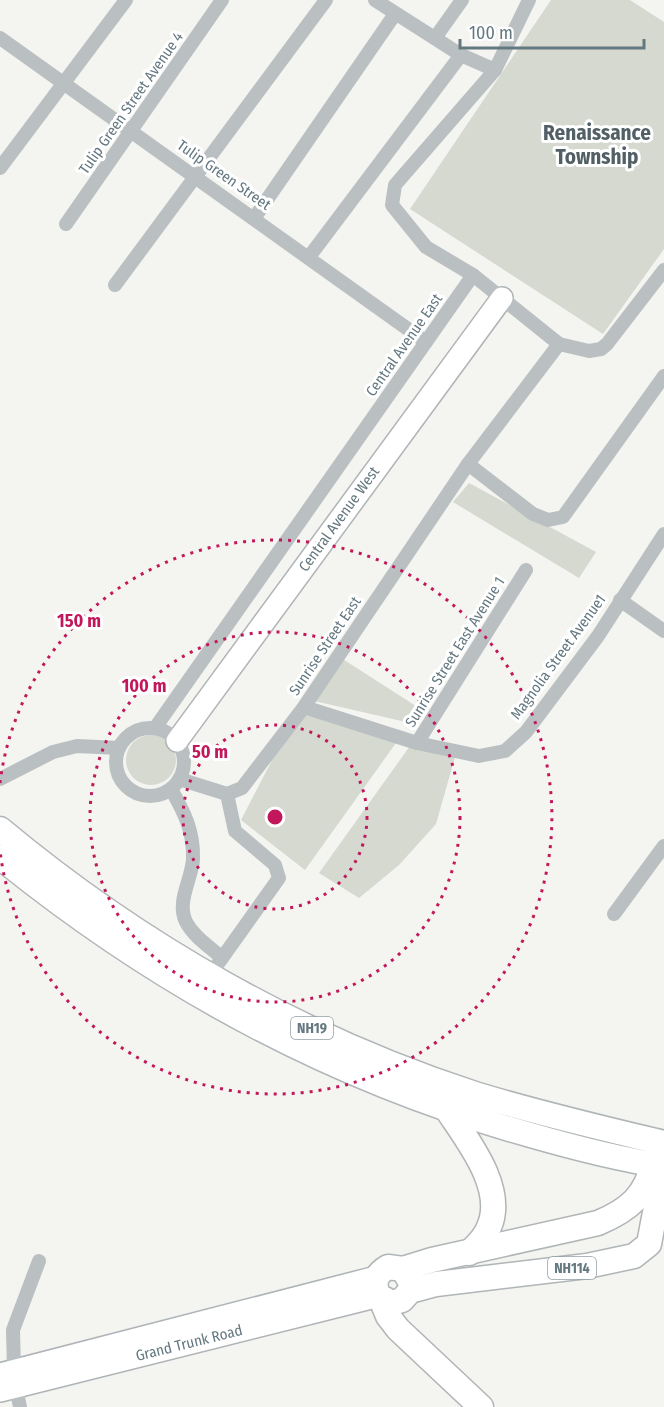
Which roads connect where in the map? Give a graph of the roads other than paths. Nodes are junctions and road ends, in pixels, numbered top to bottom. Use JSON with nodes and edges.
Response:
{"nodes":[{"id":1,"x":126,"y":0,"type":"edge"},
{"id":2,"x":222,"y":0,"type":"edge"},
{"id":3,"x":326,"y":0,"type":"edge"},
{"id":4,"x":375,"y":0,"type":"edge"},
{"id":5,"x":462,"y":0,"type":"edge"},
{"id":6,"x":529,"y":0,"type":"edge"},
{"id":7,"x":395,"y":14,"type":"junction"},
{"id":8,"x":0,"y":38,"type":"edge"},
{"id":9,"x":435,"y":38,"type":"junction"},
{"id":10,"x":461,"y":55,"type":"junction"},
{"id":11,"x":495,"y":70,"type":"junction"},
{"id":12,"x":64,"y":83,"type":"junction"},
{"id":13,"x":132,"y":130,"type":"junction"},
{"id":14,"x":0,"y":168,"type":"edge"},
{"id":15,"x":196,"y":176,"type":"junction"},
{"id":16,"x":255,"y":217,"type":"junction"},
{"id":17,"x":66,"y":224,"type":"dead end"},
{"id":18,"x":309,"y":257,"type":"junction"},
{"id":19,"x":664,"y":270,"type":"edge"},
{"id":20,"x":473,"y":275,"type":"junction"},
{"id":21,"x":115,"y":285,"type":"dead end"},
{"id":22,"x":502,"y":298,"type":"junction"},
{"id":23,"x":426,"y":342,"type":"junction"},
{"id":24,"x":559,"y":344,"type":"junction"},
{"id":25,"x":664,"y":376,"type":"edge"},
{"id":26,"x":468,"y":464,"type":"junction"},
{"id":27,"x":664,"y":534,"type":"edge"},
{"id":28,"x":526,"y":570,"type":"dead end"},
{"id":29,"x":620,"y":600,"type":"junction"},
{"id":30,"x":664,"y":631,"type":"edge"},
{"id":31,"x":304,"y":707,"type":"junction"},
{"id":32,"x":155,"y":728,"type":"junction"},
{"id":33,"x":177,"y":741,"type":"junction"},
{"id":34,"x":417,"y":743,"type":"junction"},
{"id":35,"x":119,"y":748,"type":"junction"},
{"id":36,"x":0,"y":779,"type":"edge"},
{"id":37,"x":175,"y":784,"type":"junction"},
{"id":38,"x":227,"y":794,"type":"junction"},
{"id":39,"x":0,"y":829,"type":"edge"},
{"id":40,"x":664,"y":846,"type":"edge"},
{"id":41,"x":0,"y":857,"type":"edge"},
{"id":42,"x":614,"y":914,"type":"dead end"},
{"id":43,"x":216,"y":967,"type":"junction"},
{"id":44,"x":448,"y":1111,"type":"junction"},
{"id":45,"x":619,"y":1158,"type":"junction"},
{"id":46,"x":661,"y":1158,"type":"edge"},
{"id":47,"x":640,"y":1197,"type":"junction"},
{"id":48,"x":469,"y":1253,"type":"junction"},
{"id":49,"x":634,"y":1256,"type":"junction"},
{"id":50,"x":664,"y":1257,"type":"edge"},
{"id":51,"x":39,"y":1261,"type":"dead end"},
{"id":52,"x":406,"y":1286,"type":"junction"},
{"id":53,"x":379,"y":1291,"type":"junction"},
{"id":54,"x":0,"y":1327,"type":"edge"},
{"id":55,"x":11,"y":1336,"type":"junction"},
{"id":56,"x":412,"y":1342,"type":"junction"},
{"id":57,"x":10,"y":1386,"type":"edge"},
{"id":58,"x":481,"y":1407,"type":"edge"}],
"edges":[{"from":1,"to":12,"type":"street"},
{"from":2,"to":13,"type":"street","name":"Tulip Green Street Avenue 4"},
{"from":3,"to":15,"type":"street"},
{"from":4,"to":7,"type":"street"},
{"from":5,"to":9,"type":"street"},
{"from":6,"to":11,"type":"street"},
{"from":7,"to":9,"type":"street"},
{"from":7,"to":16,"type":"street"},
{"from":8,"to":12,"type":"street","name":"Tulip Green Street"},
{"from":9,"to":10,"type":"street"},
{"from":10,"to":11,"type":"street"},
{"from":10,"to":18,"type":"street"},
{"from":11,"to":20,"type":"street"},
{"from":12,"to":13,"type":"street","name":"Tulip Green Street"},
{"from":12,"to":14,"type":"street"},
{"from":13,"to":15,"type":"street","name":"Tulip Green Street"},
{"from":13,"to":17,"type":"street","name":"Tulip Green Street Avenue 4"},
{"from":15,"to":16,"type":"street","name":"Tulip Green Street"},
{"from":15,"to":21,"type":"street"},
{"from":16,"to":18,"type":"street","name":"Tulip Green Street"},
{"from":18,"to":23,"type":"street","name":"Tulip Green Street"},
{"from":19,"to":24,"type":"street"},
{"from":20,"to":22,"type":"street"},
{"from":20,"to":23,"type":"street","name":"Central Avenue East"},
{"from":22,"to":24,"type":"street"},
{"from":22,"to":33,"type":"main road","name":"Central Avenue West"},
{"from":23,"to":32,"type":"street","name":"Central Avenue East"},
{"from":24,"to":26,"type":"street","name":"Sunrise Street East"},
{"from":25,"to":26,"type":"street"},
{"from":26,"to":31,"type":"street","name":"Sunrise Street East"},
{"from":27,"to":29,"type":"street","name":"Magnolia Street Avenue1"},
{"from":28,"to":34,"type":"street","name":"Sunrise Street East Avenue 1"},
{"from":29,"to":30,"type":"street"},
{"from":29,"to":34,"type":"street","name":"Magnolia Street Avenue1"},
{"from":31,"to":34,"type":"street","name":"Sunrise Street East Avenue 1"},
{"from":31,"to":38,"type":"street","name":"Sunrise Street East"},
{"from":32,"to":33,"type":"street"},
{"from":32,"to":35,"type":"street"},
{"from":33,"to":37,"type":"street"},
{"from":35,"to":36,"type":"street"},
{"from":35,"to":37,"type":"street"},
{"from":37,"to":38,"type":"street"},
{"from":37,"to":43,"type":"street"},
{"from":38,"to":43,"type":"street"},
{"from":39,"to":43,"type":"highway","number":"NH19"},
{"from":40,"to":42,"type":"street"},
{"from":41,"to":44,"type":"highway","number":"NH19"},
{"from":43,"to":46,"type":"highway","number":"NH19"},
{"from":44,"to":45,"type":"highway","number":"NH19"},
{"from":44,"to":48,"type":"highway"},
{"from":45,"to":46,"type":"highway","number":"NH19"},
{"from":45,"to":47,"type":"highway"},
{"from":46,"to":47,"type":"highway","number":"NH114"},
{"from":46,"to":49,"type":"highway"},
{"from":47,"to":48,"type":"highway","number":"NH114"},
{"from":48,"to":52,"type":"highway","number":"NH114"},
{"from":49,"to":50,"type":"highway"},
{"from":49,"to":52,"type":"highway","number":"NH114"},
{"from":51,"to":55,"type":"street"},
{"from":52,"to":53,"type":"highway","number":"NH114"},
{"from":52,"to":53,"type":"highway","number":"NH114"},
{"from":52,"to":56,"type":"highway"},
{"from":53,"to":56,"type":"highway"},
{"from":53,"to":57,"type":"main road","name":"Grand Trunk Road"},
{"from":54,"to":55,"type":"street"},
{"from":55,"to":57,"type":"street"},
{"from":56,"to":58,"type":"highway"}]}
